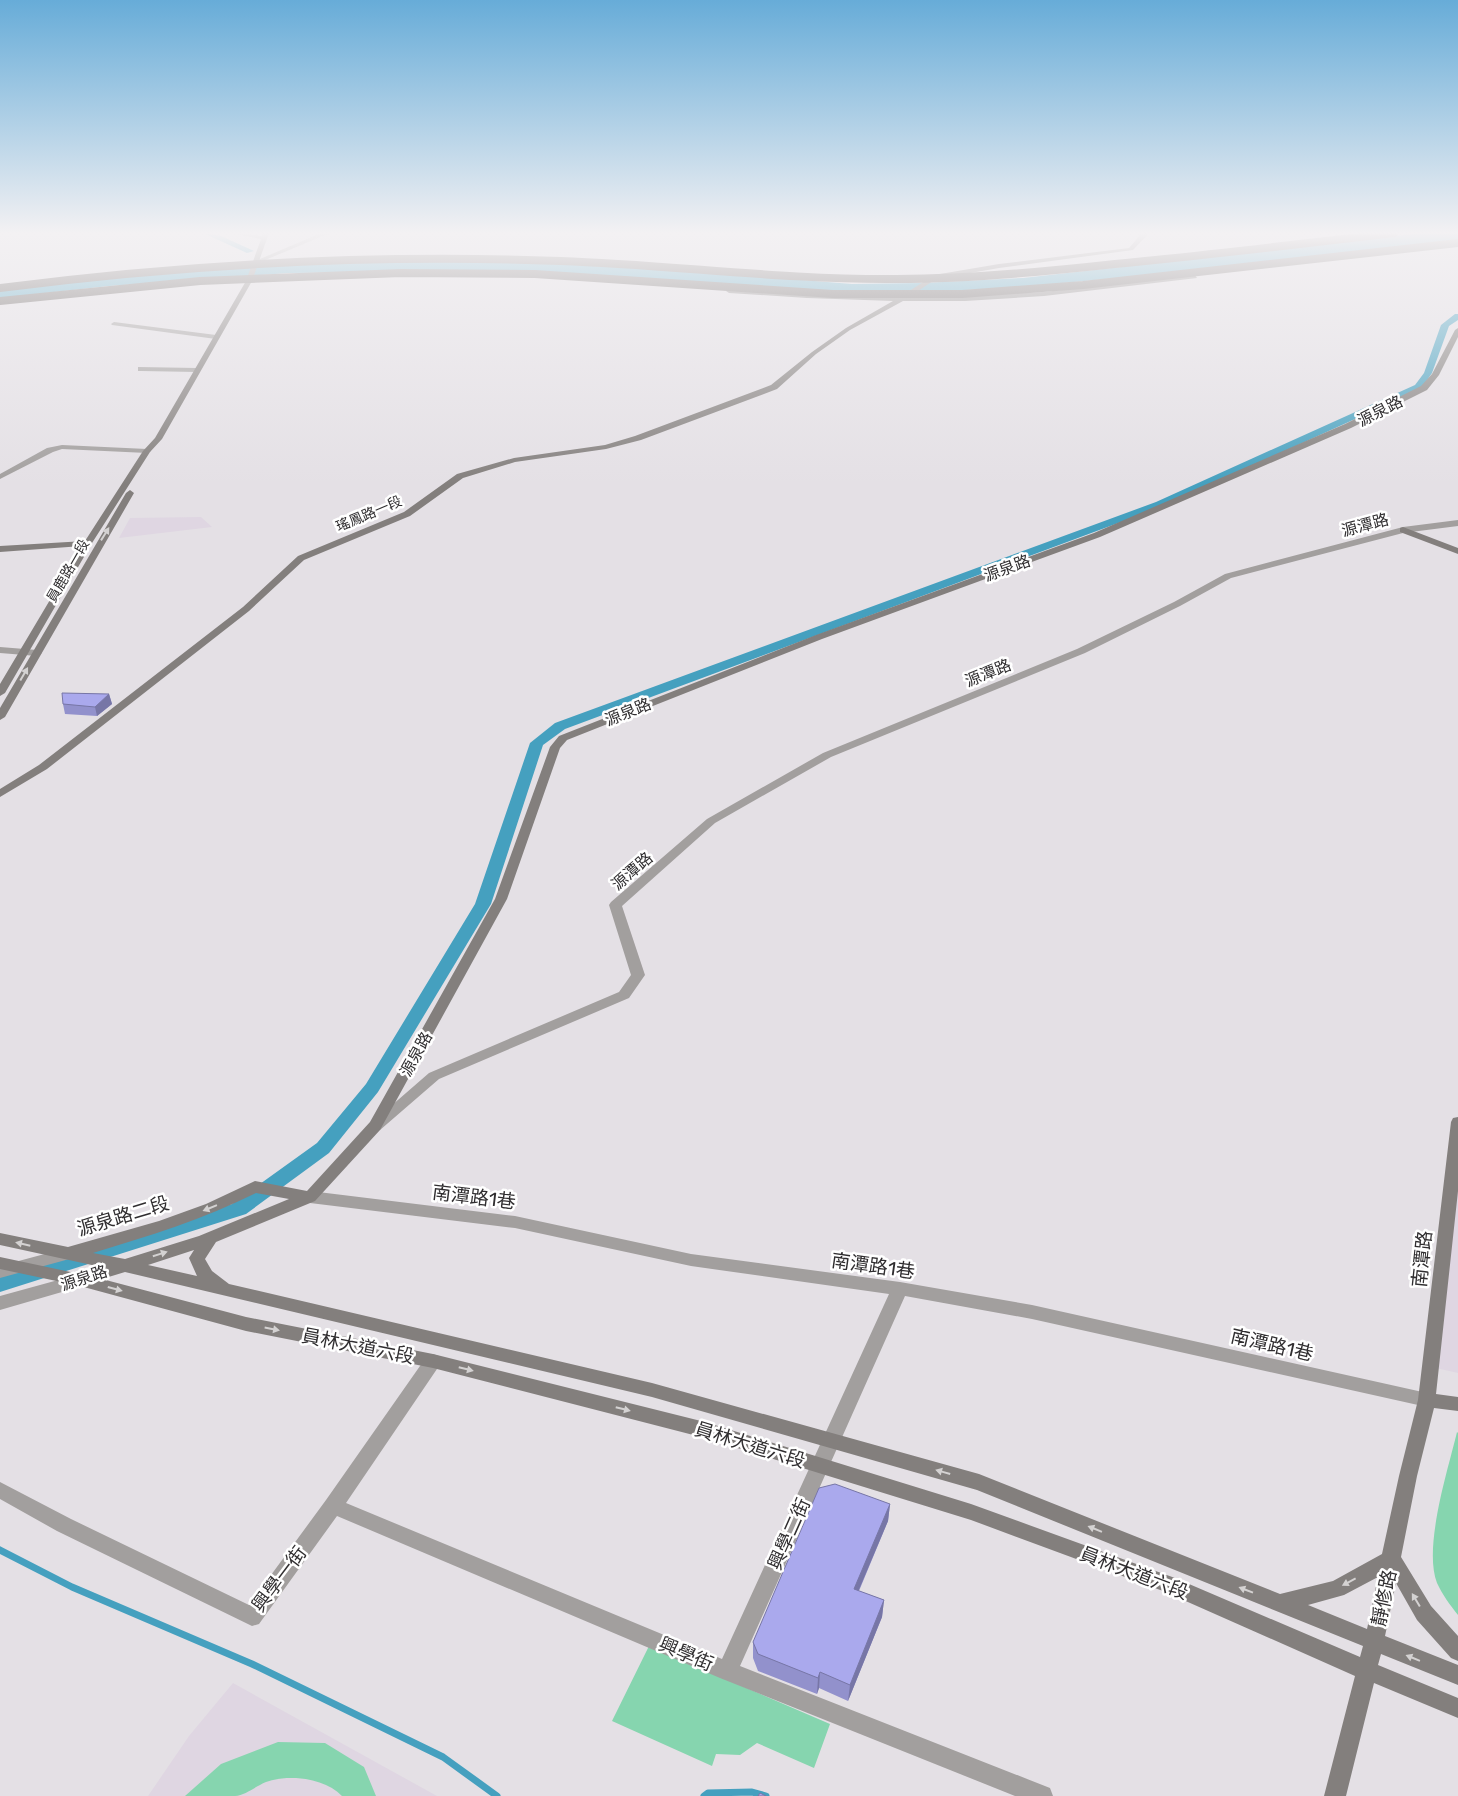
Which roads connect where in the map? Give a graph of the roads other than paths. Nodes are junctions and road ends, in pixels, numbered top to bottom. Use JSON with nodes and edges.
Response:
{"nodes":[{"id":1,"x":228,"y":317,"type":"edge"},
{"id":2,"x":869,"y":317,"type":"edge"},
{"id":3,"x":114,"y":324,"type":"dead end"},
{"id":4,"x":1458,"y":330,"type":"edge"},
{"id":5,"x":216,"y":337,"type":"junction"},
{"id":6,"x":141,"y":368,"type":"dead end"},
{"id":7,"x":197,"y":370,"type":"junction"},
{"id":8,"x":158,"y":439,"type":"junction"},
{"id":9,"x":147,"y":451,"type":"junction"},
{"id":10,"x":0,"y":477,"type":"edge"},
{"id":11,"x":1458,"y":523,"type":"edge"},
{"id":12,"x":1403,"y":530,"type":"junction"},
{"id":13,"x":88,"y":543,"type":"junction"},
{"id":14,"x":0,"y":549,"type":"edge"},
{"id":15,"x":1458,"y":551,"type":"edge"},
{"id":16,"x":0,"y":650,"type":"edge"},
{"id":17,"x":24,"y":652,"type":"junction"},
{"id":18,"x":37,"y":653,"type":"junction"},
{"id":19,"x":0,"y":693,"type":"edge"},
{"id":20,"x":0,"y":717,"type":"edge"},
{"id":21,"x":0,"y":794,"type":"edge"},
{"id":22,"x":1458,"y":1122,"type":"edge"},
{"id":23,"x":375,"y":1126,"type":"junction"},
{"id":24,"x":310,"y":1197,"type":"junction"},
{"id":25,"x":210,"y":1238,"type":"junction"},
{"id":26,"x":0,"y":1239,"type":"edge"},
{"id":27,"x":67,"y":1254,"type":"junction"},
{"id":28,"x":122,"y":1266,"type":"junction"},
{"id":29,"x":5,"y":1267,"type":"edge"},
{"id":30,"x":80,"y":1280,"type":"junction"},
{"id":31,"x":900,"y":1289,"type":"junction"},
{"id":32,"x":227,"y":1291,"type":"junction"},
{"id":33,"x":0,"y":1303,"type":"edge"},
{"id":34,"x":433,"y":1361,"type":"junction"},
{"id":35,"x":1426,"y":1400,"type":"junction"},
{"id":36,"x":1458,"y":1404,"type":"edge"},
{"id":37,"x":832,"y":1439,"type":"junction"},
{"id":38,"x":820,"y":1466,"type":"junction"},
{"id":39,"x":0,"y":1490,"type":"edge"},
{"id":40,"x":333,"y":1506,"type":"junction"},
{"id":41,"x":1392,"y":1559,"type":"junction"},
{"id":42,"x":1280,"y":1603,"type":"junction"},
{"id":43,"x":1374,"y":1642,"type":"junction"},
{"id":44,"x":1458,"y":1651,"type":"edge"},
{"id":45,"x":727,"y":1671,"type":"junction"},
{"id":46,"x":1368,"y":1671,"type":"junction"},
{"id":47,"x":1458,"y":1676,"type":"edge"},
{"id":48,"x":1458,"y":1708,"type":"edge"},
{"id":49,"x":1042,"y":1796,"type":"edge"},
{"id":50,"x":1336,"y":1796,"type":"edge"}],
"edges":[{"from":1,"to":5,"type":"main road","name":"員鹿路一段"},
{"from":2,"to":21,"type":"main road","name":"瑤鳳路一段"},
{"from":3,"to":5,"type":"street"},
{"from":4,"to":23,"type":"main road","name":"源泉路"},
{"from":5,"to":7,"type":"main road","name":"員鹿路一段"},
{"from":6,"to":7,"type":"street"},
{"from":7,"to":8,"type":"main road","name":"員鹿路一段"},
{"from":8,"to":9,"type":"main road","name":"員鹿路一段"},
{"from":18,"to":8,"type":"main road","name":"員鹿路一段","one_way":true},
{"from":9,"to":10,"type":"street"},
{"from":9,"to":13,"type":"main road","name":"員鹿路一段"},
{"from":11,"to":12,"type":"street","name":"源潭路"},
{"from":12,"to":15,"type":"main road"},
{"from":12,"to":23,"type":"street","name":"源潭路"},
{"from":13,"to":14,"type":"main road"},
{"from":13,"to":17,"type":"main road","name":"員鹿路一段"},
{"from":16,"to":17,"type":"street"},
{"from":17,"to":18,"type":"street"},
{"from":17,"to":19,"type":"main road","name":"員鹿路一段"},
{"from":20,"to":18,"type":"main road","name":"員鹿路一段","one_way":true},
{"from":22,"to":35,"type":"main road","name":"南潭路"},
{"from":23,"to":24,"type":"main road","name":"源泉路"},
{"from":24,"to":25,"type":"main road","name":"源泉路"},
{"from":24,"to":27,"type":"main road","name":"源泉路二段","one_way":true},
{"from":24,"to":31,"type":"street","name":"南潭路1巷"},
{"from":28,"to":25,"type":"main road","name":"源泉路","one_way":true},
{"from":25,"to":32,"type":"main road"},
{"from":27,"to":26,"type":"main road","name":"員林大道六段","one_way":true},
{"from":27,"to":28,"type":"main road","name":"員林大道六段"},
{"from":27,"to":29,"type":"street","name":"源泉路二段"},
{"from":28,"to":30,"type":"main road","name":"源泉路"},
{"from":28,"to":32,"type":"main road","name":"員林大道六段"},
{"from":29,"to":30,"type":"main road","name":"員林大道六段"},
{"from":30,"to":33,"type":"street","name":"源泉路"},
{"from":30,"to":34,"type":"main road","name":"員林大道六段","one_way":true},
{"from":31,"to":35,"type":"street","name":"南潭路1巷"},
{"from":31,"to":37,"type":"street","name":"興學二街"},
{"from":32,"to":37,"type":"main road","name":"員林大道六段"},
{"from":34,"to":38,"type":"main road","name":"員林大道六段","one_way":true},
{"from":34,"to":40,"type":"street","name":"興學一街"},
{"from":35,"to":36,"type":"main road"},
{"from":35,"to":41,"type":"main road","name":"靜修路"},
{"from":37,"to":38,"type":"street","name":"興學二街"},
{"from":42,"to":37,"type":"main road","name":"員林大道六段","one_way":true},
{"from":38,"to":45,"type":"street","name":"興學二街"},
{"from":38,"to":46,"type":"main road","name":"員林大道六段"},
{"from":39,"to":40,"type":"street","name":"興學一街"},
{"from":40,"to":45,"type":"street","name":"興學街"},
{"from":41,"to":42,"type":"main road","one_way":true},
{"from":41,"to":43,"type":"main road","name":"靜修路"},
{"from":44,"to":41,"type":"main road","one_way":true},
{"from":42,"to":43,"type":"main road","name":"員林大道六段"},
{"from":43,"to":46,"type":"main road","name":"靜修路"},
{"from":47,"to":43,"type":"main road","name":"員林大道六段","one_way":true},
{"from":45,"to":49,"type":"street","name":"興學街"},
{"from":46,"to":48,"type":"main road","name":"員林大道六段"},
{"from":46,"to":50,"type":"main road","name":"靜修路"}]}
